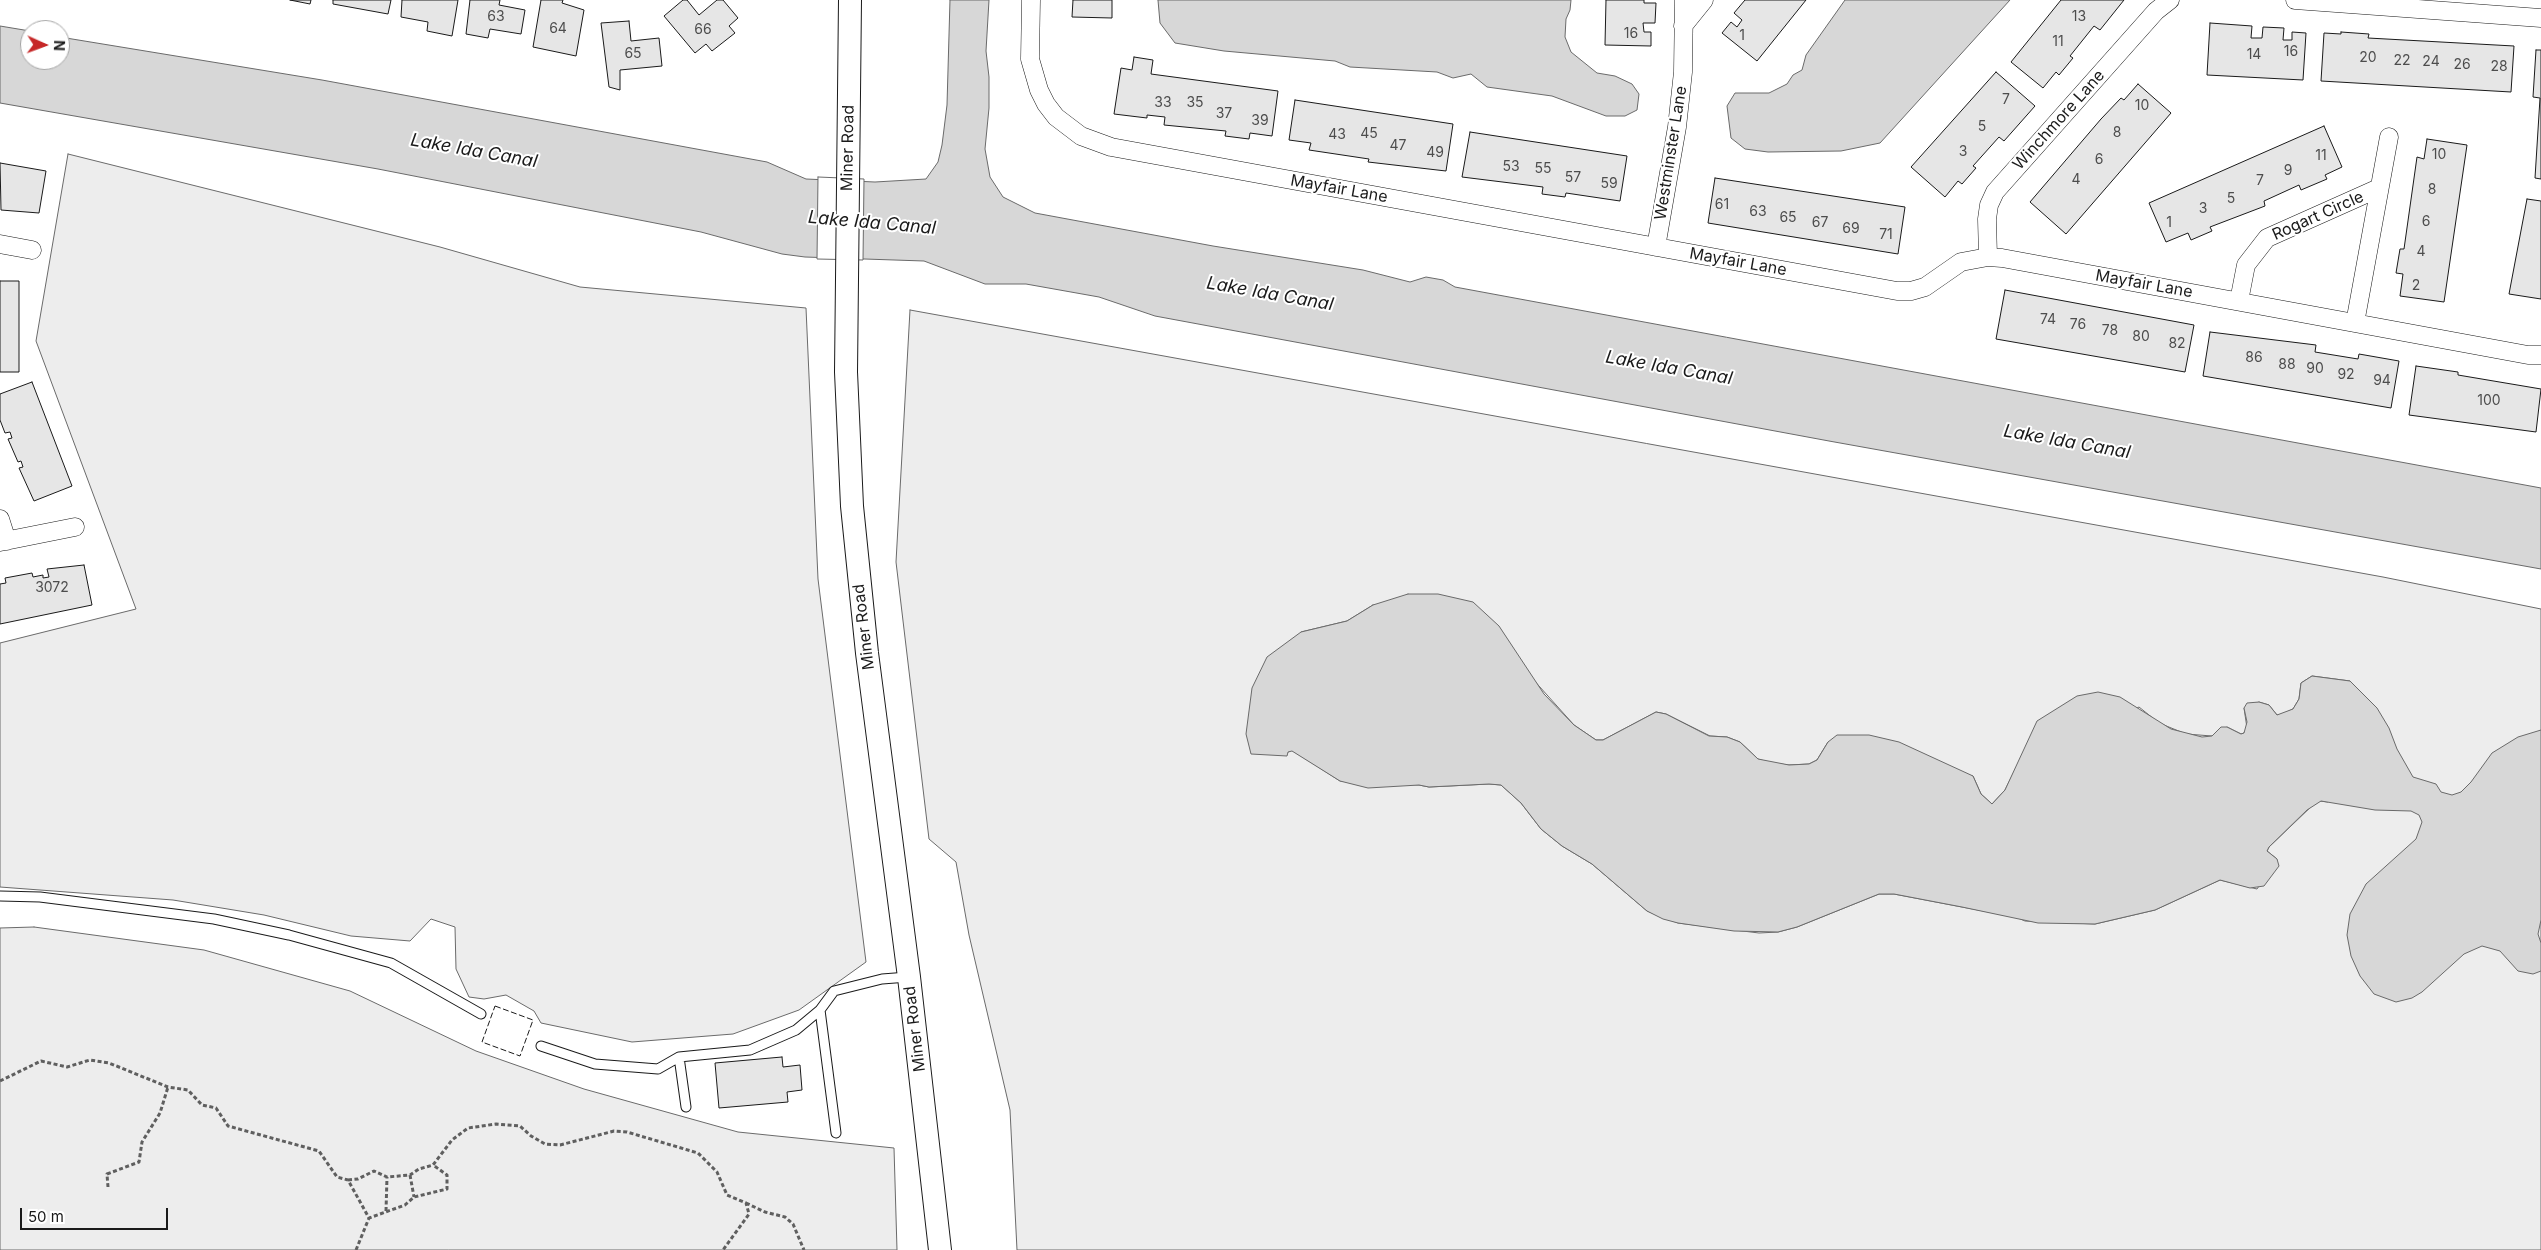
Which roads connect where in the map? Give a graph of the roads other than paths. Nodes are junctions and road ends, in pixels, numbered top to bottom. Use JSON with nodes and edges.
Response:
{"nodes":[{"id":1,"x":850,"y":0,"type":"edge"},
{"id":2,"x":1031,"y":0,"type":"edge"},
{"id":3,"x":1684,"y":0,"type":"edge"},
{"id":4,"x":1704,"y":0,"type":"edge"},
{"id":5,"x":2170,"y":0,"type":"edge"},
{"id":6,"x":2295,"y":0,"type":"edge"},
{"id":7,"x":2541,"y":18,"type":"edge"},
{"id":8,"x":1683,"y":26,"type":"junction"},
{"id":9,"x":2389,"y":137,"type":"dead end"},
{"id":10,"x":2380,"y":188,"type":"junction"},
{"id":11,"x":0,"y":244,"type":"edge"},
{"id":12,"x":1656,"y":247,"type":"junction"},
{"id":13,"x":32,"y":250,"type":"dead end"},
{"id":14,"x":1988,"y":257,"type":"junction"},
{"id":15,"x":2239,"y":302,"type":"junction"},
{"id":16,"x":2354,"y":323,"type":"junction"},
{"id":17,"x":2541,"y":355,"type":"edge"},
{"id":18,"x":0,"y":519,"type":"edge"},
{"id":19,"x":75,"y":527,"type":"dead end"},
{"id":20,"x":4,"y":541,"type":"edge"},
{"id":21,"x":0,"y":896,"type":"edge"},
{"id":22,"x":909,"y":976,"type":"junction"},
{"id":23,"x":820,"y":1010,"type":"junction"},
{"id":24,"x":480,"y":1014,"type":"dead end"},
{"id":25,"x":541,"y":1046,"type":"dead end"},
{"id":26,"x":678,"y":1057,"type":"junction"},
{"id":27,"x":686,"y":1107,"type":"dead end"},
{"id":28,"x":836,"y":1133,"type":"dead end"},
{"id":29,"x":940,"y":1250,"type":"edge"}],
"edges":[{"from":1,"to":22,"type":"street","name":"Miner Road"},
{"from":2,"to":12,"type":"street","name":"Mayfair Lane"},
{"from":3,"to":8,"type":"street","name":"Westminster Lane"},
{"from":4,"to":8,"type":"street"},
{"from":5,"to":14,"type":"street","name":"Winchmore Lane"},
{"from":6,"to":7,"type":"street"},
{"from":8,"to":12,"type":"street","name":"Westminster Lane"},
{"from":9,"to":10,"type":"street","name":"Rogart Circle"},
{"from":10,"to":15,"type":"street","name":"Rogart Circle"},
{"from":10,"to":16,"type":"street","name":"Rogart Circle"},
{"from":11,"to":13,"type":"street"},
{"from":12,"to":14,"type":"street","name":"Mayfair Lane"},
{"from":14,"to":15,"type":"street","name":"Mayfair Lane"},
{"from":15,"to":16,"type":"street","name":"Mayfair Lane"},
{"from":16,"to":17,"type":"street","name":"Mayfair Lane"},
{"from":18,"to":20,"type":"street"},
{"from":19,"to":20,"type":"street"},
{"from":21,"to":24,"type":"lane"},
{"from":22,"to":23,"type":"lane"},
{"from":22,"to":29,"type":"street","name":"Miner Road"},
{"from":23,"to":26,"type":"lane"},
{"from":23,"to":28,"type":"lane"},
{"from":25,"to":26,"type":"lane"},
{"from":26,"to":27,"type":"lane"}]}
